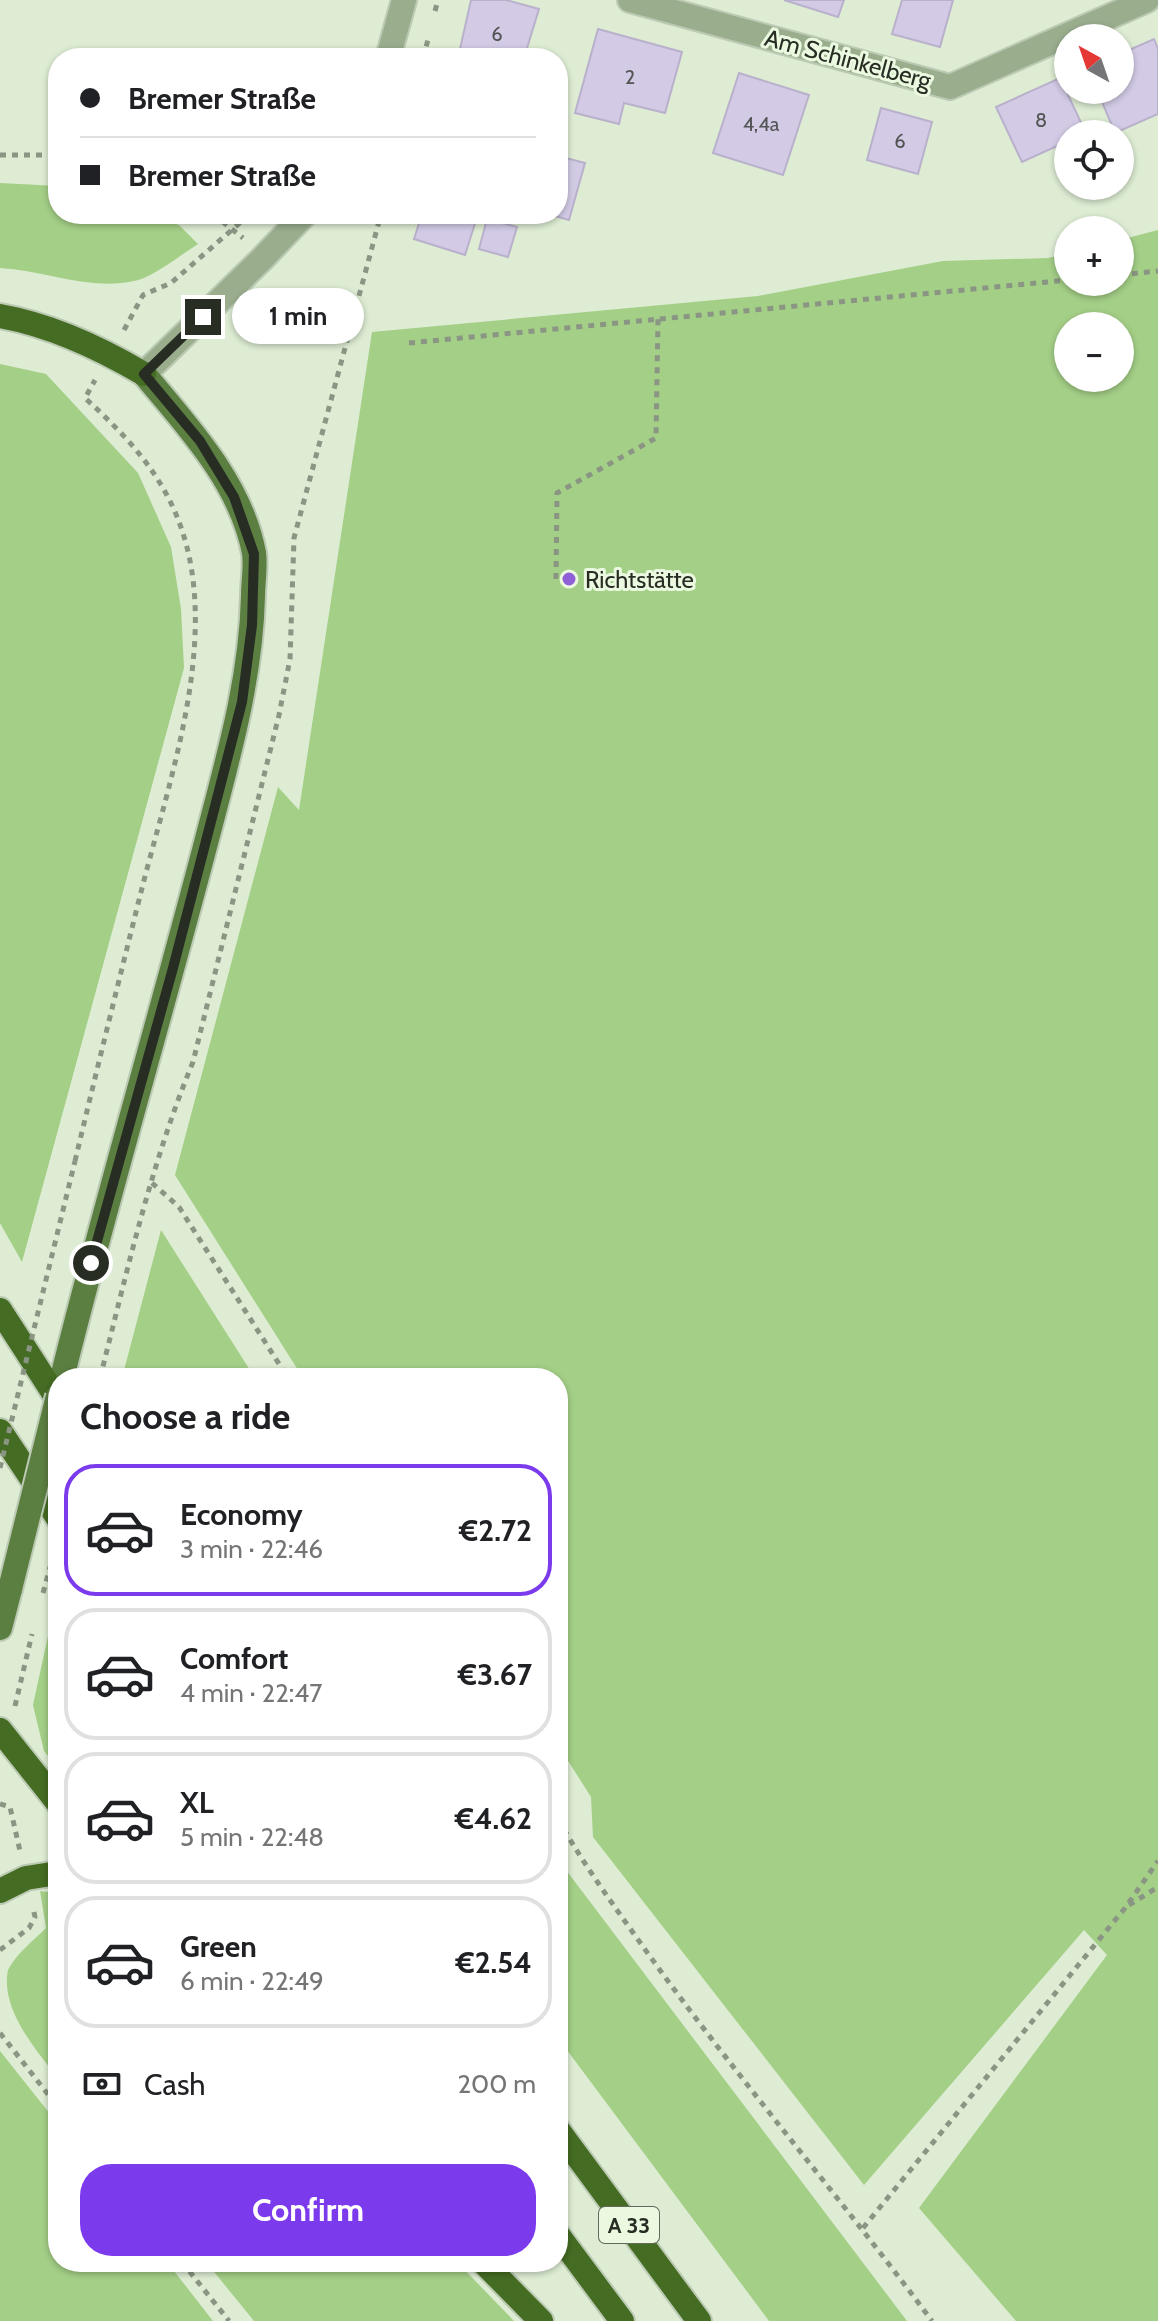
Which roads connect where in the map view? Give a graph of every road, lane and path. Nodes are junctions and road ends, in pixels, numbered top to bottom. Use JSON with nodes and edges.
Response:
{"nodes":[{"id":1,"x":404,"y":0,"type":"edge"},
{"id":2,"x":630,"y":0,"type":"edge"},
{"id":3,"x":1147,"y":0,"type":"edge"},
{"id":4,"x":391,"y":48,"type":"edge"},
{"id":5,"x":0,"y":155,"type":"edge"},
{"id":6,"x":48,"y":155,"type":"edge"},
{"id":7,"x":239,"y":224,"type":"edge"},
{"id":8,"x":295,"y":224,"type":"edge"},
{"id":9,"x":1158,"y":271,"type":"edge"},
{"id":10,"x":1134,"y":274,"type":"edge"},
{"id":11,"x":1054,"y":281,"type":"edge"},
{"id":12,"x":0,"y":316,"type":"edge"},
{"id":13,"x":658,"y":319,"type":"junction"},
{"id":14,"x":409,"y":343,"type":"dead end"},
{"id":15,"x":110,"y":354,"type":"junction"},
{"id":16,"x":144,"y":374,"type":"junction"},
{"id":17,"x":556,"y":579,"type":"dead end"},
{"id":18,"x":117,"y":1164,"type":"junction"},
{"id":19,"x":135,"y":1245,"type":"dead end"},
{"id":20,"x":0,"y":1310,"type":"edge"},
{"id":21,"x":64,"y":1368,"type":"edge"},
{"id":22,"x":103,"y":1368,"type":"edge"},
{"id":23,"x":282,"y":1368,"type":"edge"},
{"id":24,"x":48,"y":1383,"type":"edge"},
{"id":25,"x":0,"y":1431,"type":"edge"},
{"id":26,"x":48,"y":1438,"type":"edge"},
{"id":27,"x":0,"y":1468,"type":"edge"},
{"id":28,"x":48,"y":1503,"type":"edge"},
{"id":29,"x":48,"y":1575,"type":"edge"},
{"id":30,"x":43,"y":1595,"type":"dead end"},
{"id":31,"x":35,"y":1625,"type":"dead end"},
{"id":32,"x":0,"y":1628,"type":"edge"},
{"id":33,"x":3,"y":1735,"type":"edge"},
{"id":34,"x":48,"y":1791,"type":"edge"},
{"id":35,"x":568,"y":1836,"type":"edge"},
{"id":36,"x":1158,"y":1861,"type":"edge"},
{"id":37,"x":48,"y":1875,"type":"edge"},
{"id":38,"x":1158,"y":1887,"type":"edge"},
{"id":39,"x":0,"y":1891,"type":"edge"},
{"id":40,"x":31,"y":1901,"type":"dead end"},
{"id":41,"x":1125,"y":1908,"type":"junction"},
{"id":42,"x":0,"y":1950,"type":"edge"},
{"id":43,"x":0,"y":2033,"type":"edge"},
{"id":44,"x":48,"y":2094,"type":"edge"},
{"id":45,"x":568,"y":2144,"type":"edge"},
{"id":46,"x":863,"y":2228,"type":"junction"},
{"id":47,"x":568,"y":2248,"type":"edge"},
{"id":48,"x":190,"y":2272,"type":"edge"},
{"id":49,"x":493,"y":2272,"type":"edge"},
{"id":50,"x":229,"y":2321,"type":"edge"},
{"id":51,"x":541,"y":2321,"type":"edge"},
{"id":52,"x":622,"y":2321,"type":"edge"},
{"id":53,"x":699,"y":2321,"type":"edge"},
{"id":54,"x":932,"y":2321,"type":"edge"}],
"edges":[{"from":1,"to":4,"type":"street"},
{"from":2,"to":3,"type":"street","name":"Am Schinkelberg"},
{"from":5,"to":6,"type":"path"},
{"from":7,"to":15,"type":"path"},
{"from":8,"to":16,"type":"street"},
{"from":9,"to":10,"type":"path"},
{"from":11,"to":13,"type":"path"},
{"from":12,"to":15,"type":"highway"},
{"from":13,"to":14,"type":"path"},
{"from":13,"to":17,"type":"path"},
{"from":15,"to":16,"type":"highway"},
{"from":15,"to":27,"type":"path","bridge":true},
{"from":16,"to":18,"type":"main road"},
{"from":18,"to":21,"type":"main road"},
{"from":18,"to":23,"type":"path"},
{"from":19,"to":22,"type":"path"},
{"from":20,"to":24,"type":"highway"},
{"from":25,"to":28,"type":"highway"},
{"from":26,"to":32,"type":"main road","bridge":true},
{"from":29,"to":30,"type":"path"},
{"from":31,"to":33,"type":"path"},
{"from":33,"to":34,"type":"highway"},
{"from":35,"to":46,"type":"path"},
{"from":36,"to":41,"type":"path"},
{"from":37,"to":39,"type":"highway"},
{"from":38,"to":41,"type":"path"},
{"from":40,"to":42,"type":"path"},
{"from":41,"to":46,"type":"path"},
{"from":43,"to":44,"type":"path"},
{"from":45,"to":53,"type":"highway","number":"A 33"},
{"from":46,"to":54,"type":"path"},
{"from":47,"to":52,"type":"highway","number":"A 33"},
{"from":48,"to":50,"type":"path"},
{"from":49,"to":51,"type":"highway"}]}
